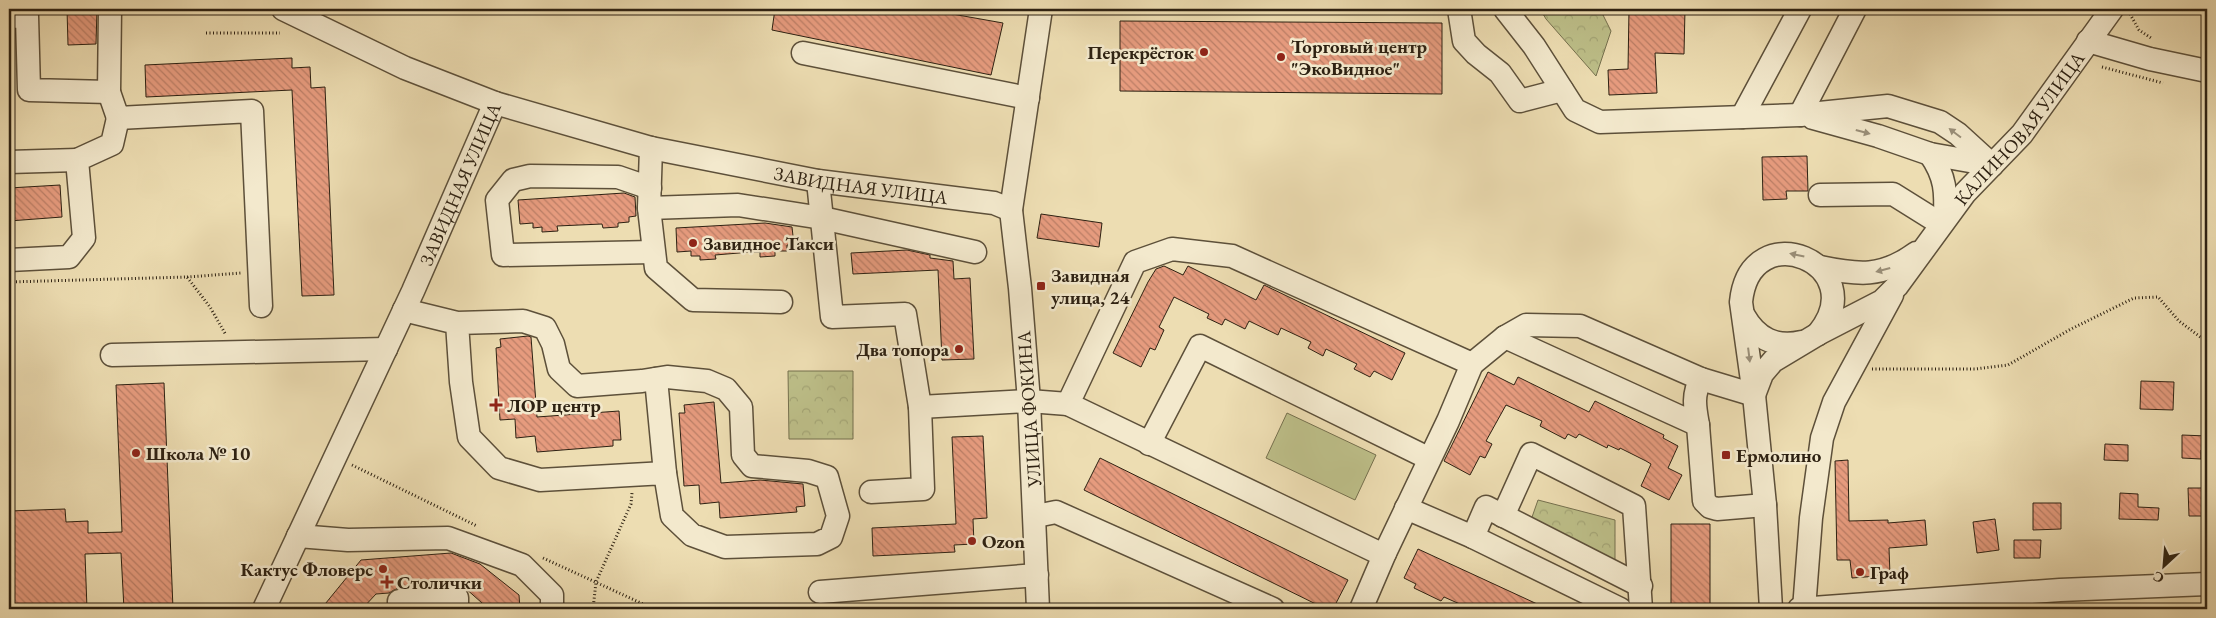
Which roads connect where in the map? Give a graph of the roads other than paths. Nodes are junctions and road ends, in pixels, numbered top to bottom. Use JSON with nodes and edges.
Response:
{"nodes":[{"id":1,"x":110,"y":9,"type":"edge"},
{"id":2,"x":283,"y":9,"type":"edge"},
{"id":3,"x":1041,"y":9,"type":"edge"},
{"id":4,"x":1459,"y":9,"type":"edge"},
{"id":5,"x":1505,"y":9,"type":"edge"},
{"id":6,"x":1800,"y":9,"type":"edge"},
{"id":7,"x":1855,"y":9,"type":"edge"},
{"id":8,"x":2112,"y":9,"type":"edge"},
{"id":9,"x":9,"y":17,"type":"edge"},
{"id":10,"x":2088,"y":41,"type":"junction"},
{"id":11,"x":803,"y":53,"type":"dead end"},
{"id":12,"x":2207,"y":72,"type":"edge"},
{"id":13,"x":1562,"y":90,"type":"junction"},
{"id":14,"x":109,"y":92,"type":"junction"},
{"id":15,"x":1028,"y":98,"type":"junction"},
{"id":16,"x":495,"y":103,"type":"junction"},
{"id":17,"x":1800,"y":115,"type":"junction"},
{"id":18,"x":1742,"y":117,"type":"junction"},
{"id":19,"x":118,"y":118,"type":"junction"},
{"id":20,"x":651,"y":148,"type":"junction"},
{"id":21,"x":1930,"y":154,"type":"junction"},
{"id":22,"x":77,"y":160,"type":"junction"},
{"id":23,"x":9,"y":162,"type":"edge"},
{"id":24,"x":1992,"y":165,"type":"junction"},
{"id":25,"x":818,"y":180,"type":"junction"},
{"id":26,"x":1820,"y":196,"type":"dead end"},
{"id":27,"x":649,"y":198,"type":"junction"},
{"id":28,"x":1010,"y":210,"type":"junction"},
{"id":29,"x":822,"y":218,"type":"junction"},
{"id":30,"x":1943,"y":222,"type":"junction"},
{"id":31,"x":1924,"y":246,"type":"junction"},
{"id":32,"x":653,"y":252,"type":"junction"},
{"id":33,"x":975,"y":252,"type":"dead end"},
{"id":34,"x":9,"y":260,"type":"edge"},
{"id":35,"x":1820,"y":267,"type":"junction"},
{"id":36,"x":1897,"y":286,"type":"junction"},
{"id":37,"x":780,"y":302,"type":"dead end"},
{"id":38,"x":261,"y":306,"type":"dead end"},
{"id":39,"x":404,"y":310,"type":"junction"},
{"id":40,"x":1744,"y":315,"type":"junction"},
{"id":41,"x":457,"y":323,"type":"junction"},
{"id":42,"x":1505,"y":337,"type":"junction"},
{"id":43,"x":1811,"y":338,"type":"junction"},
{"id":44,"x":386,"y":349,"type":"junction"},
{"id":45,"x":112,"y":355,"type":"dead end"},
{"id":46,"x":1472,"y":364,"type":"junction"},
{"id":47,"x":656,"y":379,"type":"junction"},
{"id":48,"x":1701,"y":379,"type":"junction"},
{"id":49,"x":1754,"y":395,"type":"junction"},
{"id":50,"x":1030,"y":401,"type":"junction"},
{"id":51,"x":1068,"y":404,"type":"junction"},
{"id":52,"x":920,"y":407,"type":"junction"},
{"id":53,"x":1698,"y":425,"type":"junction"},
{"id":54,"x":1149,"y":444,"type":"junction"},
{"id":55,"x":1428,"y":458,"type":"junction"},
{"id":56,"x":665,"y":474,"type":"junction"},
{"id":57,"x":870,"y":492,"type":"dead end"},
{"id":58,"x":1764,"y":505,"type":"junction"},
{"id":59,"x":1406,"y":508,"type":"junction"},
{"id":60,"x":1036,"y":516,"type":"junction"},
{"id":61,"x":1503,"y":516,"type":"junction"},
{"id":62,"x":298,"y":536,"type":"junction"},
{"id":63,"x":1474,"y":537,"type":"junction"},
{"id":64,"x":1385,"y":553,"type":"junction"},
{"id":65,"x":1037,"y":575,"type":"junction"},
{"id":66,"x":2207,"y":584,"type":"edge"},
{"id":67,"x":1641,"y":586,"type":"junction"},
{"id":68,"x":820,"y":592,"type":"dead end"},
{"id":69,"x":1365,"y":608,"type":"edge"},
{"id":70,"x":264,"y":609,"type":"edge"},
{"id":71,"x":399,"y":609,"type":"edge"},
{"id":72,"x":457,"y":609,"type":"edge"},
{"id":73,"x":552,"y":609,"type":"edge"},
{"id":74,"x":1038,"y":609,"type":"edge"},
{"id":75,"x":1273,"y":609,"type":"edge"},
{"id":76,"x":1620,"y":609,"type":"edge"},
{"id":77,"x":1642,"y":609,"type":"edge"},
{"id":78,"x":1771,"y":609,"type":"edge"},
{"id":79,"x":1799,"y":609,"type":"edge"},
{"id":80,"x":1804,"y":609,"type":"edge"}],
"edges":[{"from":1,"to":14,"type":"street"},
{"from":2,"to":16,"type":"street"},
{"from":3,"to":15,"type":"street","name":"УЛИЦА ФОКИНА"},
{"from":4,"to":13,"type":"street"},
{"from":5,"to":13,"type":"street"},
{"from":6,"to":18,"type":"street"},
{"from":7,"to":17,"type":"street"},
{"from":8,"to":10,"type":"street","name":"КАЛИНОВАЯ УЛИЦА"},
{"from":9,"to":14,"type":"street"},
{"from":10,"to":12,"type":"street"},
{"from":10,"to":24,"type":"street","name":"КАЛИНОВАЯ УЛИЦА"},
{"from":11,"to":15,"type":"street"},
{"from":13,"to":18,"type":"street"},
{"from":14,"to":19,"type":"street"},
{"from":15,"to":28,"type":"street","name":"УЛИЦА ФОКИНА"},
{"from":16,"to":20,"type":"street","name":"ЗАВИДНАЯ УЛИЦА"},
{"from":16,"to":39,"type":"street","name":"ЗАВИДНАЯ УЛИЦА"},
{"from":17,"to":18,"type":"street"},
{"from":17,"to":21,"type":"street","one_way":true},
{"from":24,"to":17,"type":"street","one_way":true},
{"from":19,"to":22,"type":"street"},
{"from":19,"to":38,"type":"street"},
{"from":20,"to":25,"type":"street","name":"ЗАВИДНАЯ УЛИЦА"},
{"from":20,"to":27,"type":"street"},
{"from":21,"to":24,"type":"street"},
{"from":21,"to":30,"type":"street"},
{"from":22,"to":23,"type":"street"},
{"from":22,"to":34,"type":"street"},
{"from":24,"to":30,"type":"street","name":"КАЛИНОВАЯ УЛИЦА"},
{"from":25,"to":28,"type":"street","name":"ЗАВИДНАЯ УЛИЦА"},
{"from":25,"to":29,"type":"street"},
{"from":26,"to":30,"type":"street"},
{"from":27,"to":29,"type":"street"},
{"from":27,"to":32,"type":"street"},
{"from":27,"to":32,"type":"street"},
{"from":28,"to":50,"type":"street","name":"УЛИЦА ФОКИНА"},
{"from":29,"to":33,"type":"street"},
{"from":29,"to":52,"type":"street"},
{"from":30,"to":31,"type":"street","name":"КАЛИНОВАЯ УЛИЦА"},
{"from":31,"to":35,"type":"street","one_way":true},
{"from":31,"to":36,"type":"street"},
{"from":32,"to":37,"type":"street"},
{"from":35,"to":40,"type":"street","one_way":true},
{"from":35,"to":43,"type":"street"},
{"from":36,"to":43,"type":"street"},
{"from":36,"to":80,"type":"street"},
{"from":39,"to":41,"type":"street"},
{"from":39,"to":44,"type":"street","name":"ЗАВИДНАЯ УЛИЦА"},
{"from":40,"to":43,"type":"street"},
{"from":40,"to":49,"type":"street","one_way":true},
{"from":41,"to":47,"type":"street"},
{"from":41,"to":56,"type":"street"},
{"from":42,"to":46,"type":"street"},
{"from":42,"to":48,"type":"street"},
{"from":42,"to":53,"type":"street"},
{"from":43,"to":49,"type":"street"},
{"from":44,"to":45,"type":"street"},
{"from":44,"to":62,"type":"street","name":"ЗАВИДНАЯ УЛИЦА"},
{"from":46,"to":51,"type":"street"},
{"from":46,"to":55,"type":"street"},
{"from":47,"to":56,"type":"street"},
{"from":47,"to":56,"type":"street"},
{"from":48,"to":49,"type":"street"},
{"from":48,"to":53,"type":"street"},
{"from":49,"to":58,"type":"street"},
{"from":50,"to":51,"type":"street"},
{"from":50,"to":52,"type":"street"},
{"from":50,"to":60,"type":"street","name":"УЛИЦА ФОКИНА"},
{"from":51,"to":54,"type":"street"},
{"from":52,"to":57,"type":"street"},
{"from":53,"to":58,"type":"street"},
{"from":54,"to":55,"type":"street"},
{"from":54,"to":64,"type":"street"},
{"from":55,"to":59,"type":"street"},
{"from":58,"to":78,"type":"street"},
{"from":59,"to":63,"type":"street"},
{"from":59,"to":64,"type":"street"},
{"from":60,"to":65,"type":"street","name":"УЛИЦА ФОКИНА"},
{"from":60,"to":75,"type":"street"},
{"from":61,"to":63,"type":"street"},
{"from":61,"to":67,"type":"street"},
{"from":61,"to":67,"type":"street"},
{"from":62,"to":70,"type":"street","name":"ЗАВИДНАЯ УЛИЦА"},
{"from":62,"to":73,"type":"street"},
{"from":63,"to":76,"type":"street"},
{"from":64,"to":69,"type":"street"},
{"from":65,"to":68,"type":"street"},
{"from":65,"to":74,"type":"street","name":"УЛИЦА ФОКИНА"},
{"from":66,"to":80,"type":"street"},
{"from":67,"to":77,"type":"street"},
{"from":71,"to":72,"type":"street"},
{"from":79,"to":80,"type":"street"}]}
